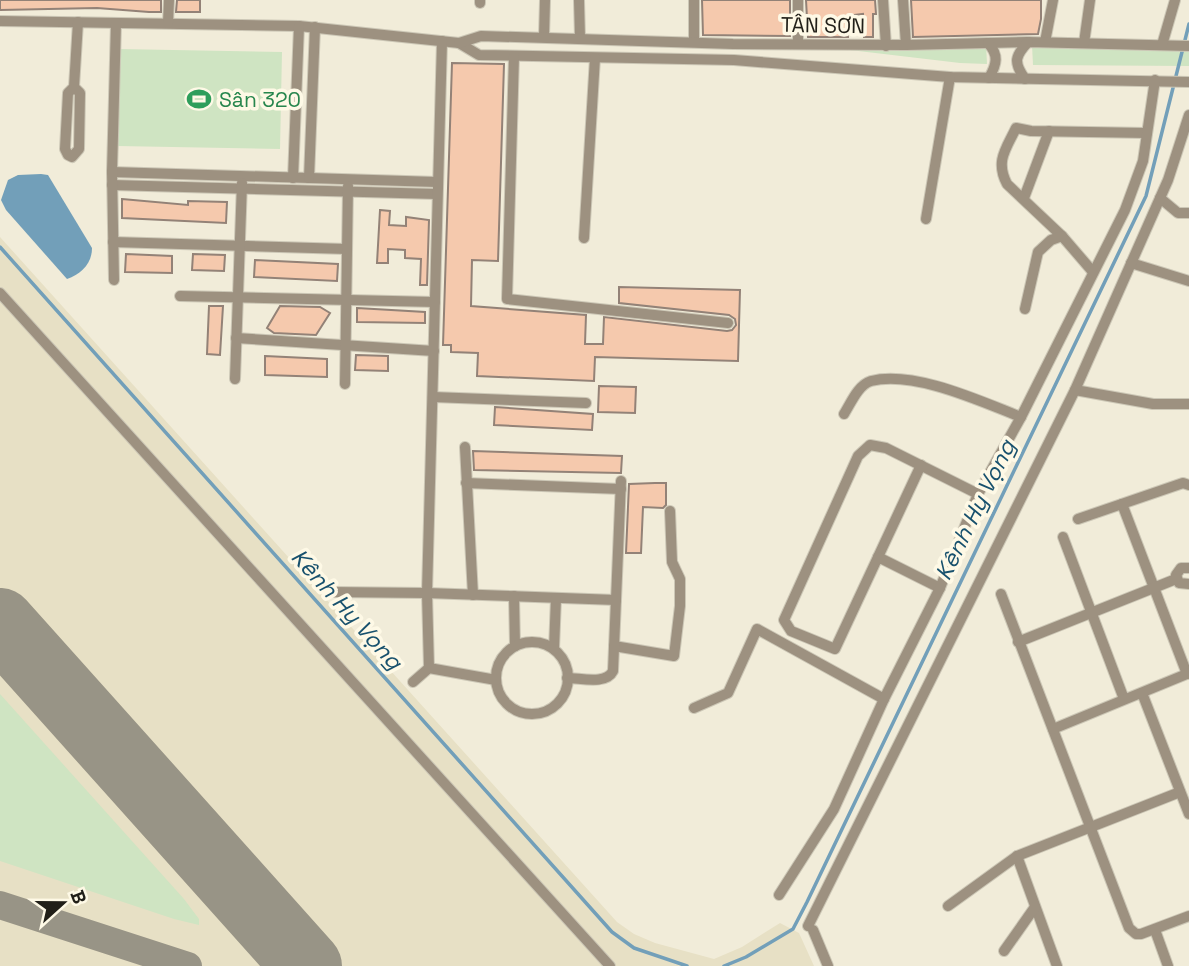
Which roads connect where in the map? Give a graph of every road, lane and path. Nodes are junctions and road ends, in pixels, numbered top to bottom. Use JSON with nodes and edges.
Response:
{"nodes":[{"id":1,"x":169,"y":0,"type":"edge"},
{"id":2,"x":545,"y":0,"type":"edge"},
{"id":3,"x":579,"y":0,"type":"edge"},
{"id":4,"x":694,"y":0,"type":"edge"},
{"id":5,"x":798,"y":0,"type":"edge"},
{"id":6,"x":883,"y":0,"type":"edge"},
{"id":7,"x":903,"y":0,"type":"edge"},
{"id":8,"x":1053,"y":0,"type":"edge"},
{"id":9,"x":1090,"y":0,"type":"edge"},
{"id":10,"x":1175,"y":0,"type":"edge"},
{"id":11,"x":0,"y":21,"type":"edge"},
{"id":12,"x":78,"y":22,"type":"junction"},
{"id":13,"x":116,"y":23,"type":"junction"},
{"id":14,"x":168,"y":23,"type":"junction"},
{"id":15,"x":299,"y":26,"type":"junction"},
{"id":16,"x":315,"y":27,"type":"junction"},
{"id":17,"x":544,"y":37,"type":"junction"},
{"id":18,"x":580,"y":38,"type":"junction"},
{"id":19,"x":442,"y":41,"type":"junction"},
{"id":20,"x":699,"y":42,"type":"junction"},
{"id":21,"x":1028,"y":42,"type":"junction"},
{"id":22,"x":1045,"y":42,"type":"junction"},
{"id":23,"x":458,"y":43,"type":"junction"},
{"id":24,"x":798,"y":43,"type":"junction"},
{"id":25,"x":988,"y":43,"type":"junction"},
{"id":26,"x":1084,"y":43,"type":"junction"},
{"id":27,"x":733,"y":44,"type":"junction"},
{"id":28,"x":1162,"y":45,"type":"junction"},
{"id":29,"x":886,"y":46,"type":"junction"},
{"id":30,"x":906,"y":46,"type":"junction"},
{"id":31,"x":1189,"y":46,"type":"edge"},
{"id":32,"x":514,"y":56,"type":"junction"},
{"id":33,"x":595,"y":58,"type":"junction"},
{"id":34,"x":704,"y":59,"type":"junction"},
{"id":35,"x":734,"y":60,"type":"junction"},
{"id":36,"x":950,"y":77,"type":"junction"},
{"id":37,"x":989,"y":78,"type":"junction"},
{"id":38,"x":1026,"y":79,"type":"junction"},
{"id":39,"x":1157,"y":81,"type":"junction"},
{"id":40,"x":1189,"y":82,"type":"edge"},
{"id":41,"x":74,"y":87,"type":"junction"},
{"id":42,"x":1189,"y":115,"type":"edge"},
{"id":43,"x":1049,"y":131,"type":"junction"},
{"id":44,"x":1147,"y":133,"type":"junction"},
{"id":45,"x":112,"y":172,"type":"junction"},
{"id":46,"x":242,"y":176,"type":"junction"},
{"id":47,"x":293,"y":178,"type":"junction"},
{"id":48,"x":309,"y":178,"type":"junction"},
{"id":49,"x":348,"y":179,"type":"junction"},
{"id":50,"x":437,"y":182,"type":"junction"},
{"id":51,"x":113,"y":185,"type":"junction"},
{"id":52,"x":242,"y":188,"type":"junction"},
{"id":53,"x":348,"y":192,"type":"junction"},
{"id":54,"x":437,"y":194,"type":"junction"},
{"id":55,"x":1024,"y":198,"type":"junction"},
{"id":56,"x":1160,"y":198,"type":"junction"},
{"id":57,"x":1189,"y":213,"type":"edge"},
{"id":58,"x":926,"y":219,"type":"dead end"},
{"id":59,"x":1062,"y":236,"type":"junction"},
{"id":60,"x":584,"y":238,"type":"dead end"},
{"id":61,"x":113,"y":242,"type":"junction"},
{"id":62,"x":240,"y":246,"type":"junction"},
{"id":63,"x":347,"y":249,"type":"junction"},
{"id":64,"x":1131,"y":263,"type":"junction"},
{"id":65,"x":1094,"y":272,"type":"junction"},
{"id":66,"x":114,"y":280,"type":"dead end"},
{"id":67,"x":1189,"y":281,"type":"edge"},
{"id":68,"x":0,"y":293,"type":"edge"},
{"id":69,"x":180,"y":296,"type":"dead end"},
{"id":70,"x":238,"y":297,"type":"junction"},
{"id":71,"x":346,"y":300,"type":"junction"},
{"id":72,"x":435,"y":302,"type":"junction"},
{"id":73,"x":1025,"y":309,"type":"dead end"},
{"id":74,"x":728,"y":323,"type":"dead end"},
{"id":75,"x":236,"y":338,"type":"junction"},
{"id":76,"x":345,"y":345,"type":"junction"},
{"id":77,"x":434,"y":351,"type":"junction"},
{"id":78,"x":235,"y":379,"type":"dead end"},
{"id":79,"x":345,"y":384,"type":"dead end"},
{"id":80,"x":1075,"y":390,"type":"junction"},
{"id":81,"x":433,"y":397,"type":"junction"},
{"id":82,"x":586,"y":403,"type":"dead end"},
{"id":83,"x":1189,"y":404,"type":"edge"},
{"id":84,"x":844,"y":414,"type":"dead end"},
{"id":85,"x":1021,"y":417,"type":"junction"},
{"id":86,"x":465,"y":447,"type":"dead end"},
{"id":87,"x":921,"y":465,"type":"junction"},
{"id":88,"x":466,"y":483,"type":"junction"},
{"id":89,"x":1189,"y":485,"type":"edge"},
{"id":90,"x":978,"y":494,"type":"junction"},
{"id":91,"x":1122,"y":504,"type":"junction"},
{"id":92,"x":670,"y":512,"type":"dead end"},
{"id":93,"x":1078,"y":519,"type":"dead end"},
{"id":94,"x":1063,"y":537,"type":"dead end"},
{"id":95,"x":877,"y":557,"type":"junction"},
{"id":96,"x":1189,"y":568,"type":"edge"},
{"id":97,"x":1176,"y":579,"type":"junction"},
{"id":98,"x":1189,"y":584,"type":"edge"},
{"id":99,"x":940,"y":589,"type":"junction"},
{"id":100,"x":1155,"y":589,"type":"junction"},
{"id":101,"x":331,"y":592,"type":"dead end"},
{"id":102,"x":427,"y":593,"type":"junction"},
{"id":103,"x":1000,"y":594,"type":"dead end"},
{"id":104,"x":472,"y":595,"type":"junction"},
{"id":105,"x":514,"y":596,"type":"junction"},
{"id":106,"x":556,"y":598,"type":"junction"},
{"id":107,"x":616,"y":600,"type":"junction"},
{"id":108,"x":1092,"y":614,"type":"junction"},
{"id":109,"x":1018,"y":642,"type":"junction"},
{"id":110,"x":515,"y":646,"type":"junction"},
{"id":111,"x":614,"y":646,"type":"junction"},
{"id":112,"x":554,"y":649,"type":"junction"},
{"id":113,"x":429,"y":668,"type":"junction"},
{"id":114,"x":1188,"y":673,"type":"edge"},
{"id":115,"x":567,"y":677,"type":"junction"},
{"id":116,"x":496,"y":680,"type":"junction"},
{"id":117,"x":413,"y":682,"type":"dead end"},
{"id":118,"x":1142,"y":693,"type":"junction"},
{"id":119,"x":884,"y":699,"type":"junction"},
{"id":120,"x":1125,"y":699,"type":"junction"},
{"id":121,"x":694,"y":708,"type":"dead end"},
{"id":122,"x":1053,"y":729,"type":"junction"},
{"id":123,"x":1180,"y":792,"type":"junction"},
{"id":124,"x":1189,"y":814,"type":"edge"},
{"id":125,"x":1090,"y":828,"type":"junction"},
{"id":126,"x":1017,"y":856,"type":"junction"},
{"id":127,"x":779,"y":895,"type":"dead end"},
{"id":128,"x":948,"y":906,"type":"dead end"},
{"id":129,"x":1035,"y":907,"type":"junction"},
{"id":130,"x":1189,"y":916,"type":"edge"},
{"id":131,"x":1155,"y":930,"type":"junction"},
{"id":132,"x":1004,"y":951,"type":"dead end"},
{"id":133,"x":610,"y":966,"type":"edge"},
{"id":134,"x":828,"y":966,"type":"edge"},
{"id":135,"x":1057,"y":966,"type":"edge"},
{"id":136,"x":1168,"y":966,"type":"edge"}],
"edges":[{"from":1,"to":14,"type":"street"},
{"from":2,"to":17,"type":"street"},
{"from":3,"to":18,"type":"street"},
{"from":4,"to":20,"type":"street"},
{"from":5,"to":24,"type":"street"},
{"from":6,"to":29,"type":"street"},
{"from":7,"to":30,"type":"street"},
{"from":8,"to":22,"type":"street"},
{"from":9,"to":26,"type":"street"},
{"from":10,"to":28,"type":"street"},
{"from":11,"to":12,"type":"street","name":"TÂN SƠN"},
{"from":12,"to":13,"type":"street","name":"TÂN SƠN"},
{"from":12,"to":41,"type":"street"},
{"from":13,"to":14,"type":"street","name":"TÂN SƠN"},
{"from":13,"to":45,"type":"street"},
{"from":14,"to":15,"type":"street","name":"TÂN SƠN"},
{"from":15,"to":16,"type":"street","name":"TÂN SƠN"},
{"from":15,"to":47,"type":"street"},
{"from":16,"to":19,"type":"street","name":"TÂN SƠN"},
{"from":16,"to":48,"type":"street"},
{"from":17,"to":18,"type":"street","name":"TÂN SƠN"},
{"from":17,"to":23,"type":"street","name":"TÂN SƠN"},
{"from":18,"to":20,"type":"street","name":"TÂN SƠN"},
{"from":19,"to":23,"type":"street","name":"TÂN SƠN"},
{"from":19,"to":50,"type":"street"},
{"from":20,"to":27,"type":"street","name":"TÂN SƠN"},
{"from":20,"to":34,"type":"street"},
{"from":21,"to":22,"type":"street","name":"TÂN SƠN"},
{"from":21,"to":25,"type":"street","name":"TÂN SƠN"},
{"from":21,"to":38,"type":"street"},
{"from":22,"to":26,"type":"street","name":"TÂN SƠN"},
{"from":23,"to":32,"type":"street","name":"TÂN SƠN"},
{"from":24,"to":27,"type":"street","name":"TÂN SƠN"},
{"from":24,"to":29,"type":"street","name":"TÂN SƠN"},
{"from":25,"to":30,"type":"street","name":"TÂN SƠN"},
{"from":25,"to":37,"type":"street"},
{"from":26,"to":28,"type":"street","name":"TÂN SƠN"},
{"from":27,"to":35,"type":"street"},
{"from":28,"to":31,"type":"street","name":"TÂN SƠN"},
{"from":29,"to":30,"type":"street","name":"TÂN SƠN"},
{"from":32,"to":33,"type":"street","name":"TÂN SƠN"},
{"from":32,"to":74,"type":"street"},
{"from":33,"to":34,"type":"street","name":"TÂN SƠN"},
{"from":33,"to":60,"type":"street"},
{"from":34,"to":35,"type":"street","name":"TÂN SƠN"},
{"from":35,"to":36,"type":"street","name":"TÂN SƠN"},
{"from":36,"to":37,"type":"street","name":"TÂN SƠN"},
{"from":36,"to":58,"type":"street"},
{"from":37,"to":38,"type":"street","name":"TÂN SƠN"},
{"from":38,"to":39,"type":"street","name":"TÂN SƠN"},
{"from":39,"to":40,"type":"street","name":"TÂN SƠN"},
{"from":39,"to":44,"type":"street"},
{"from":41,"to":41,"type":"street"},
{"from":42,"to":56,"type":"street"},
{"from":43,"to":44,"type":"street"},
{"from":43,"to":55,"type":"street"},
{"from":43,"to":55,"type":"street"},
{"from":44,"to":65,"type":"street"},
{"from":45,"to":46,"type":"street"},
{"from":45,"to":51,"type":"street"},
{"from":46,"to":47,"type":"street"},
{"from":46,"to":52,"type":"street"},
{"from":47,"to":48,"type":"street"},
{"from":48,"to":49,"type":"street"},
{"from":49,"to":50,"type":"street"},
{"from":49,"to":53,"type":"street"},
{"from":50,"to":54,"type":"street"},
{"from":51,"to":52,"type":"street"},
{"from":51,"to":61,"type":"street"},
{"from":52,"to":53,"type":"street"},
{"from":52,"to":62,"type":"street"},
{"from":53,"to":54,"type":"street"},
{"from":53,"to":63,"type":"street"},
{"from":54,"to":72,"type":"street"},
{"from":55,"to":59,"type":"street"},
{"from":56,"to":57,"type":"street"},
{"from":56,"to":64,"type":"street"},
{"from":59,"to":65,"type":"street"},
{"from":59,"to":73,"type":"street"},
{"from":61,"to":62,"type":"street"},
{"from":61,"to":66,"type":"street"},
{"from":62,"to":63,"type":"street"},
{"from":62,"to":70,"type":"street"},
{"from":63,"to":71,"type":"street"},
{"from":64,"to":67,"type":"street"},
{"from":64,"to":80,"type":"street"},
{"from":65,"to":85,"type":"street"},
{"from":68,"to":133,"type":"street"},
{"from":69,"to":70,"type":"street"},
{"from":70,"to":71,"type":"street"},
{"from":70,"to":75,"type":"street"},
{"from":71,"to":72,"type":"street"},
{"from":71,"to":76,"type":"street"},
{"from":72,"to":77,"type":"street"},
{"from":75,"to":76,"type":"street"},
{"from":75,"to":78,"type":"street"},
{"from":76,"to":77,"type":"street"},
{"from":76,"to":79,"type":"street"},
{"from":77,"to":81,"type":"street"},
{"from":80,"to":83,"type":"street"},
{"from":80,"to":134,"type":"street"},
{"from":81,"to":82,"type":"street"},
{"from":81,"to":102,"type":"street"},
{"from":84,"to":85,"type":"street"},
{"from":85,"to":90,"type":"street"},
{"from":86,"to":88,"type":"street"},
{"from":87,"to":90,"type":"street"},
{"from":87,"to":95,"type":"street"},
{"from":87,"to":95,"type":"street"},
{"from":88,"to":104,"type":"street"},
{"from":88,"to":107,"type":"street"},
{"from":89,"to":91,"type":"street"},
{"from":90,"to":99,"type":"street"},
{"from":91,"to":93,"type":"street"},
{"from":91,"to":100,"type":"street"},
{"from":92,"to":111,"type":"street"},
{"from":94,"to":108,"type":"street"},
{"from":95,"to":99,"type":"street"},
{"from":96,"to":97,"type":"street"},
{"from":97,"to":98,"type":"street"},
{"from":97,"to":100,"type":"street"},
{"from":99,"to":119,"type":"street"},
{"from":100,"to":108,"type":"street"},
{"from":100,"to":114,"type":"street"},
{"from":101,"to":102,"type":"street"},
{"from":102,"to":104,"type":"street"},
{"from":102,"to":113,"type":"street"},
{"from":103,"to":109,"type":"street"},
{"from":104,"to":105,"type":"street"},
{"from":105,"to":106,"type":"street"},
{"from":105,"to":110,"type":"street"},
{"from":106,"to":107,"type":"street"},
{"from":106,"to":112,"type":"street"},
{"from":107,"to":111,"type":"street"},
{"from":108,"to":109,"type":"street"},
{"from":108,"to":120,"type":"street"},
{"from":109,"to":122,"type":"street"},
{"from":110,"to":112,"type":"street"},
{"from":110,"to":116,"type":"street"},
{"from":111,"to":115,"type":"street"},
{"from":112,"to":115,"type":"street"},
{"from":113,"to":116,"type":"street"},
{"from":113,"to":117,"type":"street"},
{"from":114,"to":118,"type":"street"},
{"from":115,"to":116,"type":"street"},
{"from":118,"to":120,"type":"street"},
{"from":118,"to":123,"type":"street"},
{"from":119,"to":121,"type":"street"},
{"from":119,"to":127,"type":"street"},
{"from":120,"to":122,"type":"street"},
{"from":122,"to":125,"type":"street"},
{"from":123,"to":124,"type":"street"},
{"from":123,"to":125,"type":"street"},
{"from":125,"to":126,"type":"street"},
{"from":125,"to":131,"type":"street"},
{"from":126,"to":128,"type":"street"},
{"from":126,"to":129,"type":"street"},
{"from":129,"to":132,"type":"street"},
{"from":129,"to":135,"type":"street"},
{"from":130,"to":131,"type":"street"},
{"from":131,"to":136,"type":"street"}]}
